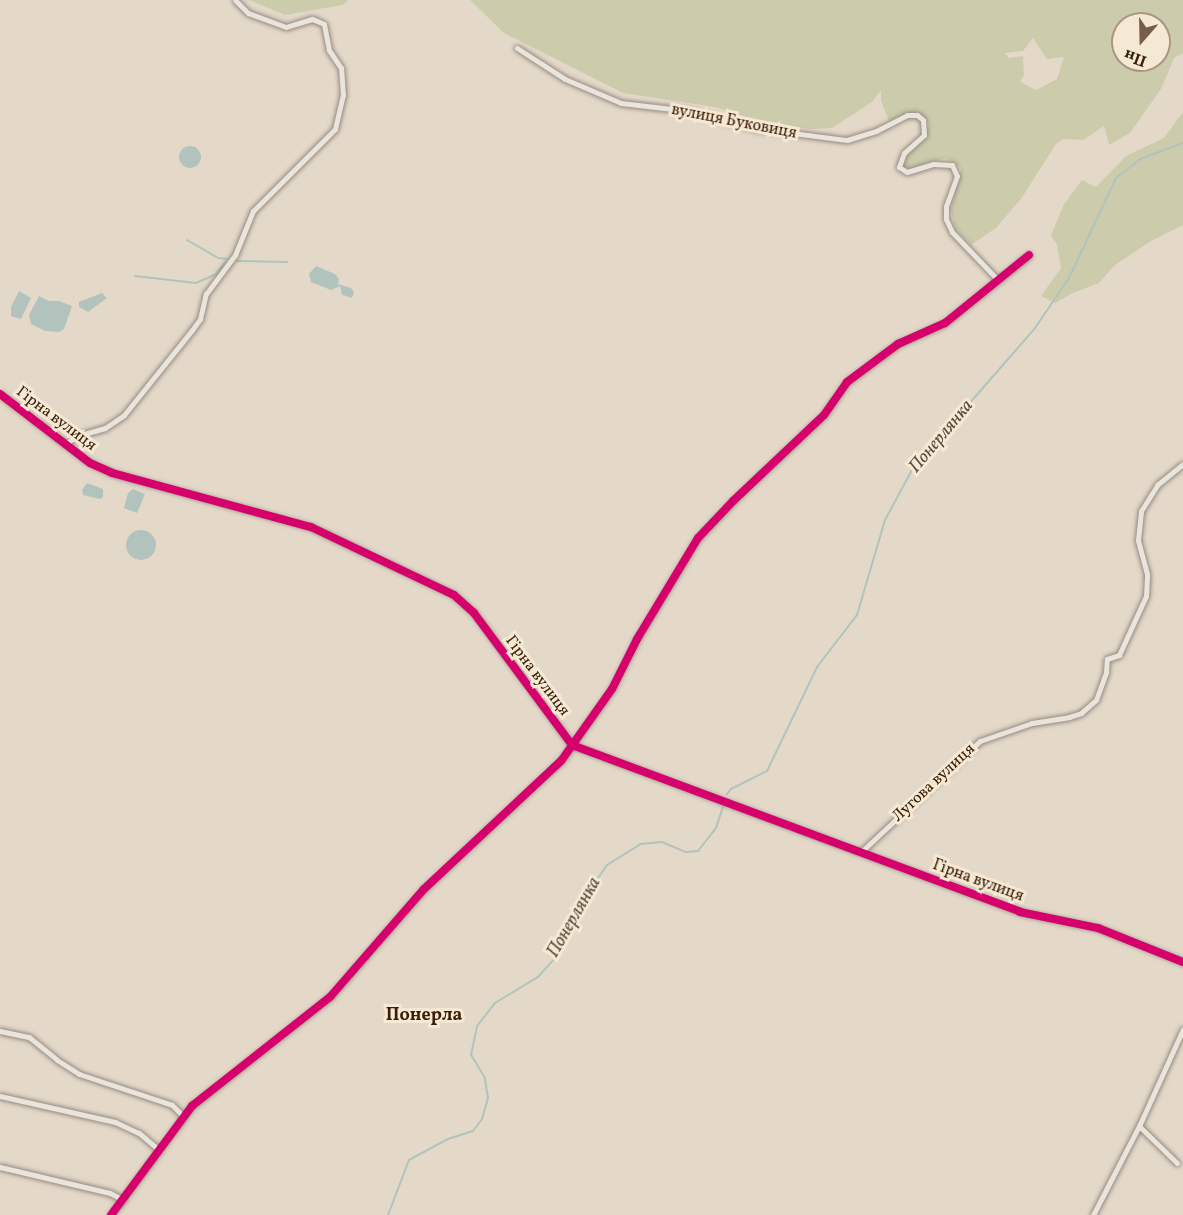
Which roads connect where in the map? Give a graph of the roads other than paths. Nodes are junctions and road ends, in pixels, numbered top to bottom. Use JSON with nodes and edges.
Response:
{"nodes":[{"id":1,"x":236,"y":0,"type":"edge"},
{"id":2,"x":517,"y":48,"type":"dead end"},
{"id":3,"x":1029,"y":255,"type":"dead end"},
{"id":4,"x":998,"y":280,"type":"junction"},
{"id":5,"x":0,"y":394,"type":"edge"},
{"id":6,"x":65,"y":444,"type":"junction"},
{"id":7,"x":1183,"y":464,"type":"edge"},
{"id":8,"x":572,"y":745,"type":"junction"},
{"id":9,"x":862,"y":851,"type":"junction"},
{"id":10,"x":1183,"y":962,"type":"edge"},
{"id":11,"x":1183,"y":1029,"type":"edge"},
{"id":12,"x":0,"y":1031,"type":"edge"},
{"id":13,"x":0,"y":1096,"type":"edge"},
{"id":14,"x":183,"y":1116,"type":"junction"},
{"id":15,"x":1139,"y":1126,"type":"junction"},
{"id":16,"x":158,"y":1149,"type":"junction"},
{"id":17,"x":1177,"y":1163,"type":"dead end"},
{"id":18,"x":0,"y":1167,"type":"edge"},
{"id":19,"x":123,"y":1200,"type":"junction"},
{"id":20,"x":111,"y":1215,"type":"edge"},
{"id":21,"x":1093,"y":1215,"type":"edge"}],
"edges":[{"from":1,"to":6,"type":"street"},
{"from":2,"to":4,"type":"street","name":"вулиця Буковиця"},
{"from":3,"to":4,"type":"street"},
{"from":4,"to":8,"type":"street"},
{"from":5,"to":6,"type":"street","name":"Гірна вулиця"},
{"from":6,"to":8,"type":"street","name":"Гірна вулиця"},
{"from":7,"to":9,"type":"street","name":"Лугова вулиця"},
{"from":8,"to":9,"type":"street","name":"Гірна вулиця"},
{"from":8,"to":14,"type":"street"},
{"from":9,"to":10,"type":"street","name":"Гірна вулиця"},
{"from":11,"to":15,"type":"street"},
{"from":12,"to":14,"type":"street"},
{"from":13,"to":16,"type":"street"},
{"from":14,"to":16,"type":"street"},
{"from":15,"to":17,"type":"street"},
{"from":15,"to":21,"type":"street"},
{"from":16,"to":19,"type":"street"},
{"from":18,"to":19,"type":"street"},
{"from":19,"to":20,"type":"street"}]}
